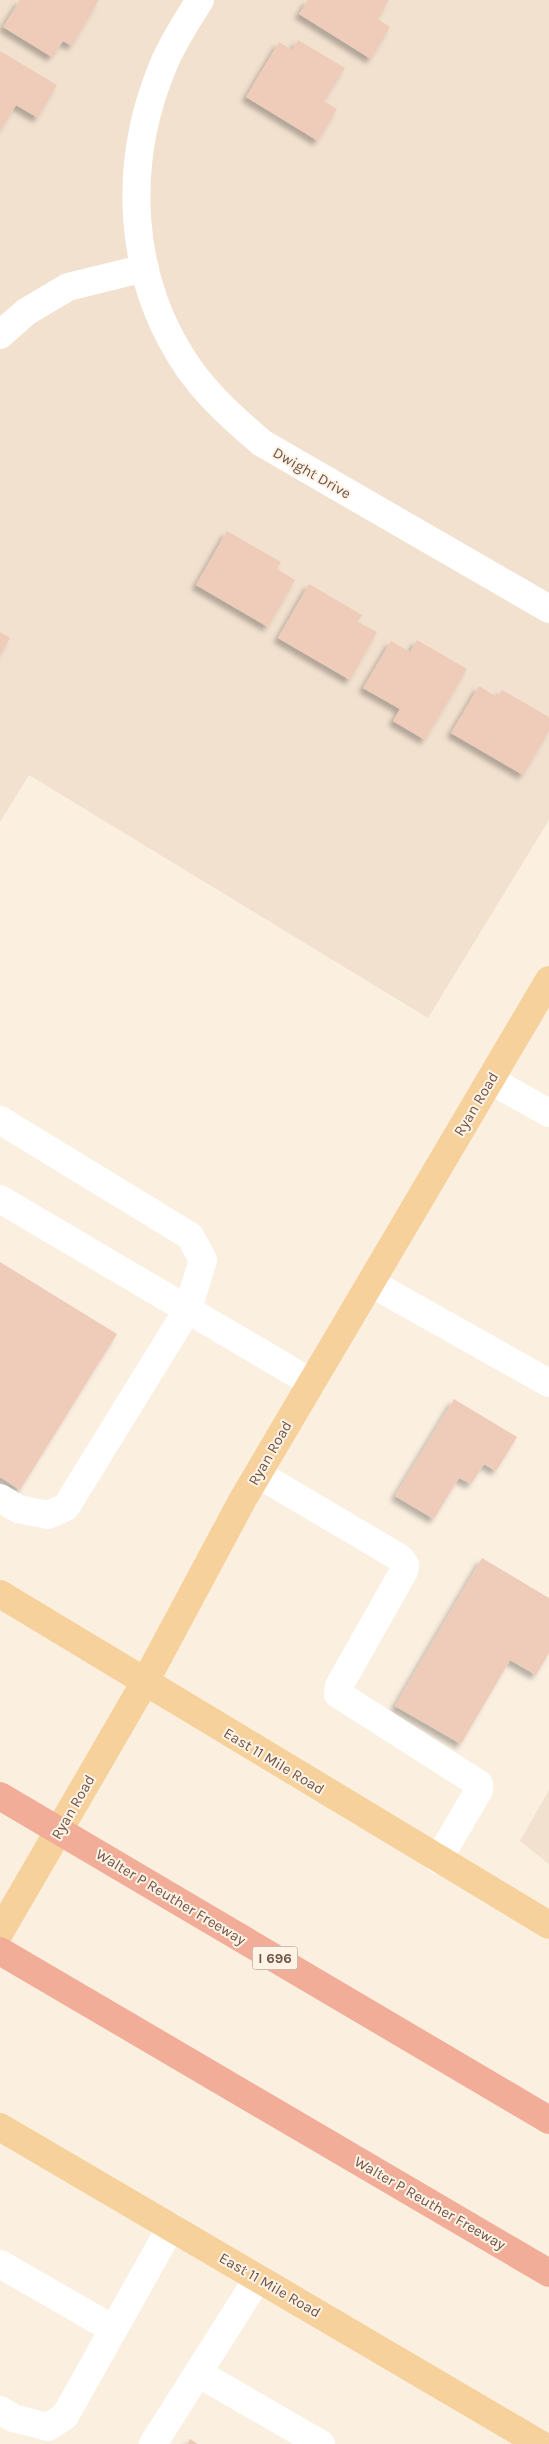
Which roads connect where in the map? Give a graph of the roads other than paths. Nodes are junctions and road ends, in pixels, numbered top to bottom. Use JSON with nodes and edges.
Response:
{"nodes":[{"id":1,"x":200,"y":0,"type":"edge"},
{"id":2,"x":145,"y":268,"type":"junction"},
{"id":3,"x":0,"y":335,"type":"edge"},
{"id":4,"x":549,"y":609,"type":"edge"},
{"id":5,"x":549,"y":980,"type":"edge"},
{"id":6,"x":490,"y":1080,"type":"junction"},
{"id":7,"x":549,"y":1113,"type":"edge"},
{"id":8,"x":0,"y":1120,"type":"edge"},
{"id":9,"x":0,"y":1199,"type":"edge"},
{"id":10,"x":371,"y":1283,"type":"junction"},
{"id":11,"x":188,"y":1309,"type":"junction"},
{"id":12,"x":312,"y":1383,"type":"junction"},
{"id":13,"x":549,"y":1383,"type":"edge"},
{"id":14,"x":258,"y":1474,"type":"junction"},
{"id":15,"x":0,"y":1498,"type":"edge"},
{"id":16,"x":0,"y":1594,"type":"edge"},
{"id":17,"x":145,"y":1682,"type":"junction"},
{"id":18,"x":0,"y":1796,"type":"edge"},
{"id":19,"x":438,"y":1860,"type":"junction"},
{"id":20,"x":549,"y":1925,"type":"edge"},
{"id":21,"x":0,"y":1932,"type":"edge"},
{"id":22,"x":0,"y":1951,"type":"edge"},
{"id":23,"x":549,"y":2120,"type":"edge"},
{"id":24,"x":0,"y":2127,"type":"edge"},
{"id":25,"x":171,"y":2227,"type":"junction"},
{"id":26,"x":0,"y":2264,"type":"edge"},
{"id":27,"x":549,"y":2273,"type":"edge"},
{"id":28,"x":258,"y":2278,"type":"junction"},
{"id":29,"x":113,"y":2328,"type":"junction"},
{"id":30,"x":198,"y":2373,"type":"junction"},
{"id":31,"x":0,"y":2410,"type":"edge"},
{"id":32,"x":512,"y":2437,"type":"edge"},
{"id":33,"x":153,"y":2444,"type":"edge"},
{"id":34,"x":320,"y":2444,"type":"edge"},
{"id":35,"x":540,"y":2444,"type":"edge"}],
"edges":[{"from":1,"to":2,"type":"street","name":"Dwight Drive"},
{"from":2,"to":3,"type":"street"},
{"from":2,"to":4,"type":"street","name":"Dwight Drive"},
{"from":5,"to":6,"type":"main road","name":"Ryan Road"},
{"from":6,"to":7,"type":"street"},
{"from":6,"to":10,"type":"main road","name":"Ryan Road"},
{"from":8,"to":11,"type":"street"},
{"from":9,"to":11,"type":"street"},
{"from":10,"to":12,"type":"main road","name":"Ryan Road"},
{"from":10,"to":13,"type":"street"},
{"from":11,"to":12,"type":"street"},
{"from":11,"to":15,"type":"street"},
{"from":12,"to":14,"type":"main road","name":"Ryan Road"},
{"from":14,"to":17,"type":"main road","name":"Ryan Road"},
{"from":14,"to":19,"type":"street"},
{"from":16,"to":17,"type":"main road","name":"East 11 Mile Road"},
{"from":17,"to":19,"type":"main road","name":"East 11 Mile Road"},
{"from":17,"to":21,"type":"main road","name":"Ryan Road"},
{"from":18,"to":23,"type":"highway","name":"Walter P Reuther Freeway","number":"I 696"},
{"from":19,"to":20,"type":"main road","name":"East 11 Mile Road"},
{"from":22,"to":27,"type":"highway","name":"Walter P Reuther Freeway"},
{"from":24,"to":25,"type":"main road","name":"East 11 Mile Road"},
{"from":25,"to":28,"type":"main road","name":"East 11 Mile Road"},
{"from":25,"to":29,"type":"street"},
{"from":26,"to":29,"type":"street"},
{"from":28,"to":30,"type":"street"},
{"from":28,"to":32,"type":"main road","name":"East 11 Mile Road"},
{"from":29,"to":31,"type":"street"},
{"from":30,"to":33,"type":"street"},
{"from":30,"to":34,"type":"street"},
{"from":32,"to":35,"type":"main road","name":"East 11 Mile Road"}]}
